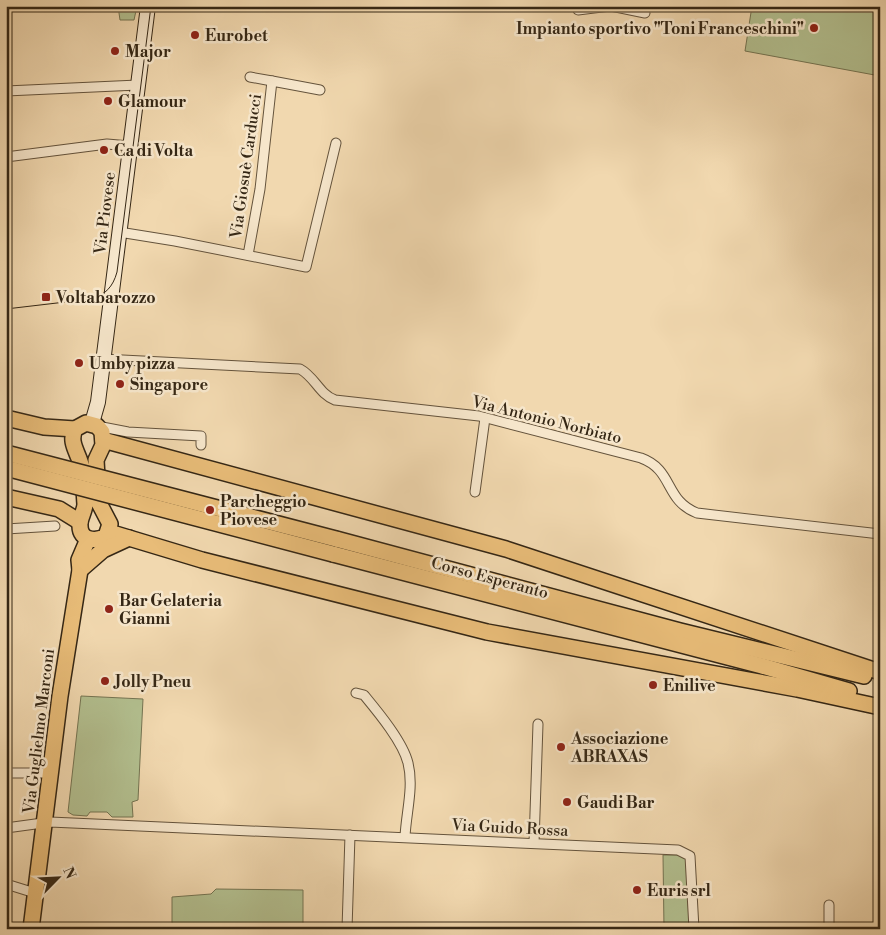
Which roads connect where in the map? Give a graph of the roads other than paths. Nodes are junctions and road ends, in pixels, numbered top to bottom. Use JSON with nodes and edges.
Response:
{"nodes":[{"id":1,"x":148,"y":6,"type":"edge"},
{"id":2,"x":611,"y":6,"type":"edge"},
{"id":3,"x":578,"y":10,"type":"dead end"},
{"id":4,"x":645,"y":13,"type":"dead end"},
{"id":5,"x":250,"y":77,"type":"dead end"},
{"id":6,"x":272,"y":81,"type":"junction"},
{"id":7,"x":138,"y":84,"type":"junction"},
{"id":8,"x":320,"y":90,"type":"dead end"},
{"id":9,"x":6,"y":92,"type":"edge"},
{"id":10,"x":336,"y":143,"type":"dead end"},
{"id":11,"x":130,"y":146,"type":"junction"},
{"id":12,"x":6,"y":157,"type":"edge"},
{"id":13,"x":119,"y":232,"type":"junction"},
{"id":14,"x":248,"y":255,"type":"junction"},
{"id":15,"x":103,"y":359,"type":"junction"},
{"id":16,"x":6,"y":418,"type":"edge"},
{"id":17,"x":485,"y":418,"type":"junction"},
{"id":18,"x":75,"y":429,"type":"junction"},
{"id":19,"x":98,"y":430,"type":"junction"},
{"id":20,"x":201,"y":445,"type":"dead end"},
{"id":21,"x":6,"y":452,"type":"edge"},
{"id":22,"x":6,"y":468,"type":"edge"},
{"id":23,"x":91,"y":483,"type":"junction"},
{"id":24,"x":475,"y":492,"type":"dead end"},
{"id":25,"x":6,"y":497,"type":"edge"},
{"id":26,"x":80,"y":522,"type":"junction"},
{"id":27,"x":56,"y":526,"type":"dead end"},
{"id":28,"x":6,"y":529,"type":"edge"},
{"id":29,"x":109,"y":532,"type":"junction"},
{"id":30,"x":880,"y":534,"type":"edge"},
{"id":31,"x":129,"y":538,"type":"junction"},
{"id":32,"x":88,"y":539,"type":"junction"},
{"id":33,"x":334,"y":546,"type":"junction"},
{"id":34,"x":80,"y":570,"type":"junction"},
{"id":35,"x":880,"y":672,"type":"edge"},
{"id":36,"x":880,"y":680,"type":"edge"},
{"id":37,"x":356,"y":693,"type":"dead end"},
{"id":38,"x":880,"y":700,"type":"edge"},
{"id":39,"x":880,"y":707,"type":"edge"},
{"id":40,"x":538,"y":724,"type":"dead end"},
{"id":41,"x":6,"y":772,"type":"edge"},
{"id":42,"x":50,"y":773,"type":"junction"},
{"id":43,"x":44,"y":822,"type":"junction"},
{"id":44,"x":6,"y":828,"type":"edge"},
{"id":45,"x":350,"y":835,"type":"junction"},
{"id":46,"x":406,"y":837,"type":"junction"},
{"id":47,"x":534,"y":843,"type":"junction"},
{"id":48,"x":6,"y":884,"type":"edge"},
{"id":49,"x":35,"y":893,"type":"junction"},
{"id":50,"x":829,"y":905,"type":"dead end"},
{"id":51,"x":31,"y":929,"type":"edge"},
{"id":52,"x":346,"y":929,"type":"edge"},
{"id":53,"x":694,"y":929,"type":"edge"},
{"id":54,"x":829,"y":929,"type":"edge"}],
"edges":[{"from":1,"to":7,"type":"main road","name":"Via Piovese"},
{"from":2,"to":3,"type":"street"},
{"from":2,"to":4,"type":"street"},
{"from":5,"to":6,"type":"street","name":"Via Giosuè Carducci"},
{"from":6,"to":8,"type":"street","name":"Via Giosuè Carducci"},
{"from":6,"to":14,"type":"street","name":"Via Giosuè Carducci"},
{"from":7,"to":9,"type":"street"},
{"from":7,"to":11,"type":"main road","name":"Via Piovese"},
{"from":10,"to":14,"type":"street","name":"Via Giosuè Carducci"},
{"from":11,"to":12,"type":"street"},
{"from":11,"to":13,"type":"main road","name":"Via Piovese"},
{"from":13,"to":14,"type":"street","name":"Via Giosuè Carducci"},
{"from":13,"to":15,"type":"main road","name":"Via Piovese"},
{"from":15,"to":17,"type":"street","name":"Via Antonio Norbiato"},
{"from":15,"to":19,"type":"main road","name":"Via Piovese"},
{"from":16,"to":18,"type":"main road"},
{"from":17,"to":24,"type":"street"},
{"from":17,"to":30,"type":"street","name":"Via Antonio Norbiato"},
{"from":18,"to":19,"type":"main road"},
{"from":18,"to":26,"type":"main road"},
{"from":19,"to":20,"type":"street"},
{"from":19,"to":29,"type":"main road","name":"Via Piovese"},
{"from":19,"to":35,"type":"main road"},
{"from":21,"to":23,"type":"main road","bridge":true},
{"from":22,"to":23,"type":"main road","bridge":true},
{"from":23,"to":33,"type":"main road","name":"Corso Esperanto","bridge":true},
{"from":25,"to":26,"type":"main road"},
{"from":26,"to":32,"type":"main road"},
{"from":27,"to":28,"type":"street"},
{"from":29,"to":31,"type":"main road"},
{"from":29,"to":32,"type":"main road"},
{"from":31,"to":34,"type":"main road"},
{"from":31,"to":39,"type":"main road"},
{"from":32,"to":34,"type":"main road","name":"Via Guglielmo Marconi"},
{"from":33,"to":36,"type":"main road","name":"Corso Esperanto"},
{"from":33,"to":38,"type":"main road","name":"Corso Esperanto"},
{"from":34,"to":42,"type":"main road","name":"Via Guglielmo Marconi"},
{"from":37,"to":46,"type":"street"},
{"from":40,"to":47,"type":"street"},
{"from":41,"to":42,"type":"street"},
{"from":42,"to":43,"type":"main road","name":"Via Guglielmo Marconi"},
{"from":43,"to":44,"type":"street"},
{"from":43,"to":45,"type":"street","name":"Via Guido Rossa"},
{"from":43,"to":49,"type":"main road","name":"Via Guglielmo Marconi"},
{"from":45,"to":46,"type":"street","name":"Via Guido Rossa"},
{"from":45,"to":52,"type":"street"},
{"from":46,"to":47,"type":"street","name":"Via Guido Rossa"},
{"from":47,"to":53,"type":"street","name":"Via Guido Rossa"},
{"from":48,"to":49,"type":"street"},
{"from":49,"to":51,"type":"main road","name":"Via Guglielmo Marconi"},
{"from":50,"to":54,"type":"street"}]}
